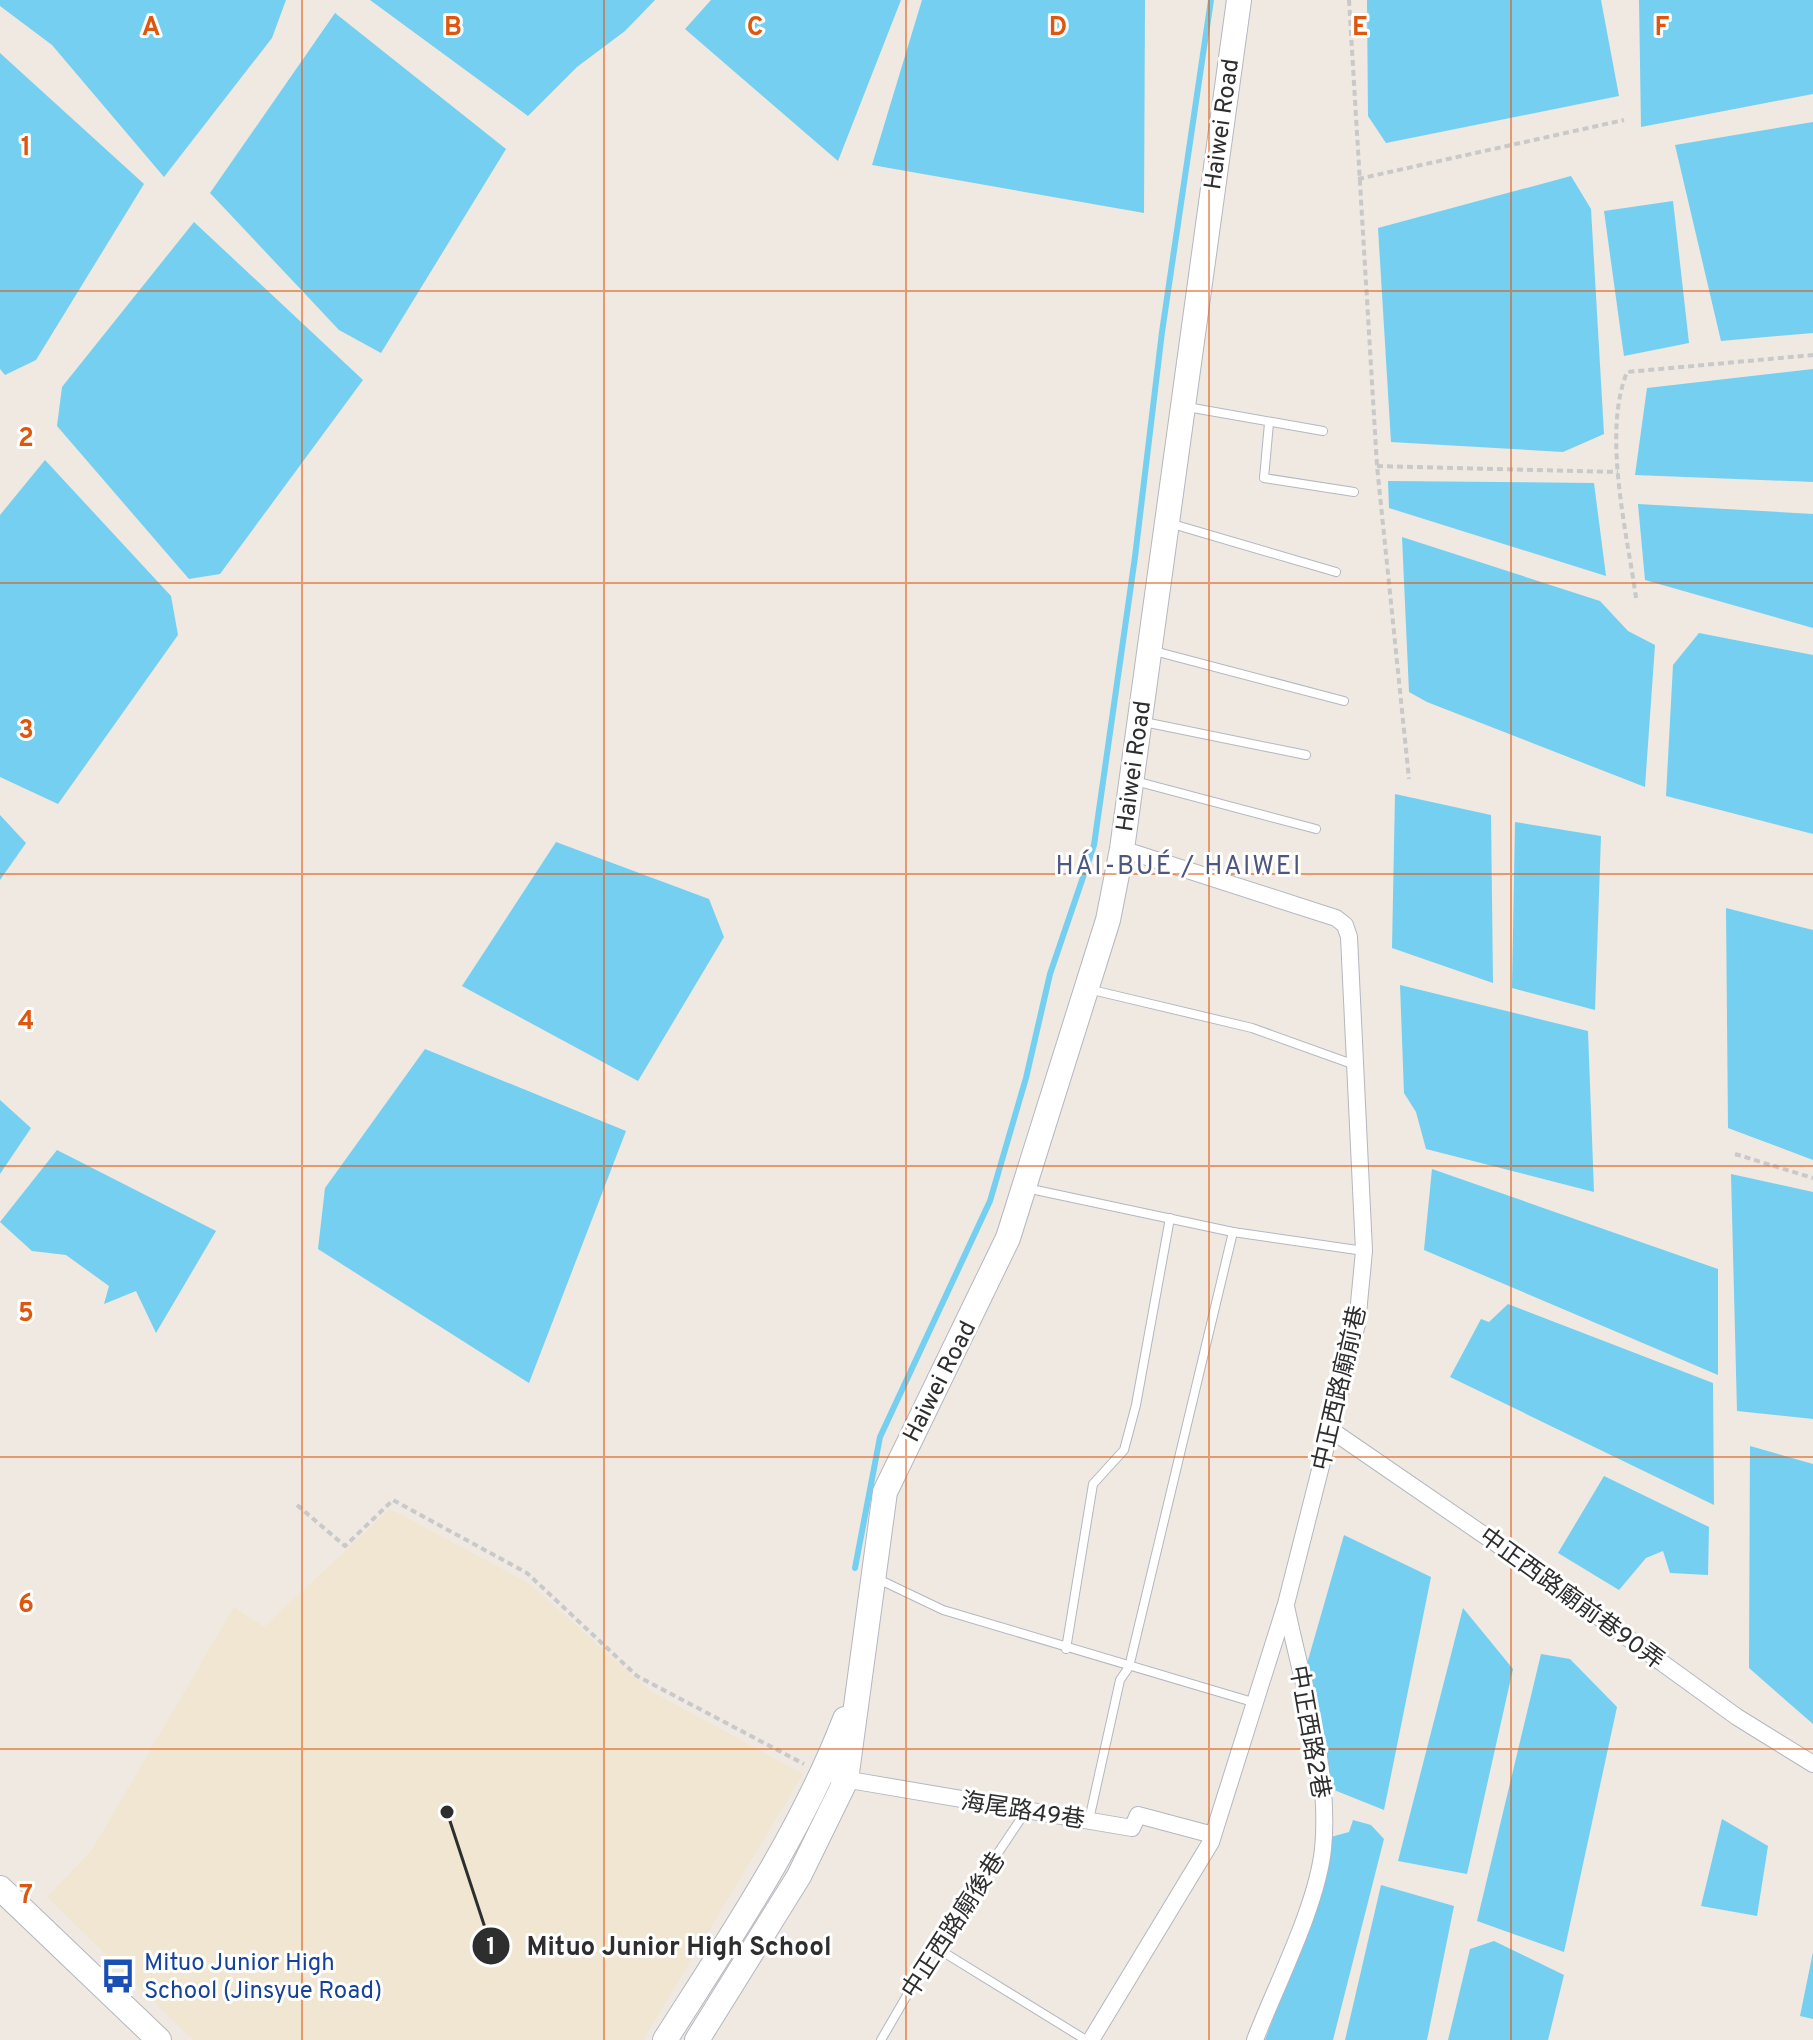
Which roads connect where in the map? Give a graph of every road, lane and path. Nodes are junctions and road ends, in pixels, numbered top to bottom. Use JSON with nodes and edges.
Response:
{"nodes":[{"id":1,"x":1239,"y":0,"type":"edge"},
{"id":2,"x":1349,"y":0,"type":"edge"},
{"id":3,"x":1624,"y":120,"type":"dead end"},
{"id":4,"x":1358,"y":179,"type":"junction"},
{"id":5,"x":1813,"y":355,"type":"edge"},
{"id":6,"x":1183,"y":406,"type":"junction"},
{"id":7,"x":1269,"y":423,"type":"junction"},
{"id":8,"x":1323,"y":431,"type":"dead end"},
{"id":9,"x":1377,"y":466,"type":"junction"},
{"id":10,"x":1618,"y":472,"type":"junction"},
{"id":11,"x":1354,"y":492,"type":"dead end"},
{"id":12,"x":1164,"y":522,"type":"junction"},
{"id":13,"x":1336,"y":572,"type":"dead end"},
{"id":14,"x":1636,"y":598,"type":"dead end"},
{"id":15,"x":1149,"y":649,"type":"junction"},
{"id":16,"x":1344,"y":701,"type":"dead end"},
{"id":17,"x":1139,"y":721,"type":"junction"},
{"id":18,"x":1306,"y":755,"type":"dead end"},
{"id":19,"x":1409,"y":779,"type":"dead end"},
{"id":20,"x":1131,"y":780,"type":"junction"},
{"id":21,"x":1316,"y":829,"type":"dead end"},
{"id":22,"x":1122,"y":849,"type":"junction"},
{"id":23,"x":1088,"y":988,"type":"junction"},
{"id":24,"x":1355,"y":1065,"type":"junction"},
{"id":25,"x":1735,"y":1154,"type":"dead end"},
{"id":26,"x":1813,"y":1178,"type":"edge"},
{"id":27,"x":1025,"y":1188,"type":"junction"},
{"id":28,"x":1170,"y":1218,"type":"junction"},
{"id":29,"x":1233,"y":1232,"type":"junction"},
{"id":30,"x":1364,"y":1251,"type":"junction"},
{"id":31,"x":1331,"y":1430,"type":"junction"},
{"id":32,"x":297,"y":1505,"type":"dead end"},
{"id":33,"x":874,"y":1577,"type":"junction"},
{"id":34,"x":1286,"y":1604,"type":"junction"},
{"id":35,"x":1066,"y":1649,"type":"junction"},
{"id":36,"x":1129,"y":1667,"type":"junction"},
{"id":37,"x":1257,"y":1703,"type":"junction"},
{"id":38,"x":1813,"y":1764,"type":"edge"},
{"id":39,"x":835,"y":1777,"type":"junction"},
{"id":40,"x":1027,"y":1810,"type":"junction"},
{"id":41,"x":1089,"y":1820,"type":"junction"},
{"id":42,"x":1213,"y":1835,"type":"junction"},
{"id":43,"x":0,"y":1888,"type":"edge"},
{"id":44,"x":935,"y":1947,"type":"junction"},
{"id":45,"x":159,"y":2040,"type":"edge"},
{"id":46,"x":665,"y":2040,"type":"edge"},
{"id":47,"x":697,"y":2040,"type":"edge"},
{"id":48,"x":881,"y":2040,"type":"edge"},
{"id":49,"x":1088,"y":2040,"type":"edge"},
{"id":50,"x":1255,"y":2040,"type":"edge"}],
"edges":[{"from":1,"to":6,"type":"street","name":"Haiwei Road"},
{"from":2,"to":4,"type":"path"},
{"from":3,"to":4,"type":"path"},
{"from":4,"to":9,"type":"path"},
{"from":5,"to":10,"type":"path"},
{"from":6,"to":7,"type":"lane"},
{"from":6,"to":12,"type":"street","name":"Haiwei Road"},
{"from":7,"to":8,"type":"lane"},
{"from":7,"to":11,"type":"lane"},
{"from":9,"to":10,"type":"path"},
{"from":9,"to":19,"type":"path"},
{"from":10,"to":14,"type":"path"},
{"from":12,"to":13,"type":"lane"},
{"from":12,"to":15,"type":"street","name":"Haiwei Road"},
{"from":15,"to":16,"type":"lane"},
{"from":15,"to":17,"type":"street","name":"Haiwei Road"},
{"from":17,"to":18,"type":"lane"},
{"from":17,"to":20,"type":"street","name":"Haiwei Road"},
{"from":20,"to":21,"type":"lane"},
{"from":20,"to":22,"type":"street","name":"Haiwei Road"},
{"from":22,"to":23,"type":"street","name":"Haiwei Road"},
{"from":22,"to":24,"type":"street","name":"中正西路廟前巷"},
{"from":23,"to":24,"type":"lane"},
{"from":23,"to":27,"type":"street","name":"Haiwei Road"},
{"from":24,"to":30,"type":"street","name":"中正西路廟前巷"},
{"from":25,"to":26,"type":"path"},
{"from":27,"to":28,"type":"lane"},
{"from":27,"to":33,"type":"street","name":"Haiwei Road"},
{"from":28,"to":29,"type":"lane"},
{"from":28,"to":35,"type":"lane"},
{"from":29,"to":30,"type":"lane"},
{"from":29,"to":36,"type":"lane"},
{"from":30,"to":31,"type":"street","name":"中正西路廟前巷"},
{"from":31,"to":34,"type":"street","name":"中正西路廟前巷"},
{"from":31,"to":38,"type":"street","name":"中正西路廟前巷90弄"},
{"from":32,"to":39,"type":"path"},
{"from":33,"to":35,"type":"lane"},
{"from":33,"to":39,"type":"street","name":"Haiwei Road"},
{"from":34,"to":37,"type":"street","name":"中正西路廟前巷"},
{"from":34,"to":50,"type":"street","name":"中正西路2巷"},
{"from":35,"to":36,"type":"lane"},
{"from":36,"to":37,"type":"lane"},
{"from":36,"to":41,"type":"lane"},
{"from":37,"to":42,"type":"street","name":"中正西路廟前巷"},
{"from":39,"to":40,"type":"street","name":"海尾路49巷"},
{"from":39,"to":46,"type":"street","name":"Haiwei Road"},
{"from":39,"to":47,"type":"street","name":"Haiwei Road"},
{"from":40,"to":41,"type":"street","name":"海尾路49巷"},
{"from":40,"to":44,"type":"lane","name":"中正西路廟後巷"},
{"from":41,"to":42,"type":"street","name":"海尾路49巷"},
{"from":42,"to":49,"type":"street","name":"中正西路廟前巷"},
{"from":43,"to":45,"type":"street"},
{"from":44,"to":48,"type":"lane","name":"中正西路廟後巷"},
{"from":44,"to":49,"type":"lane"}]}
